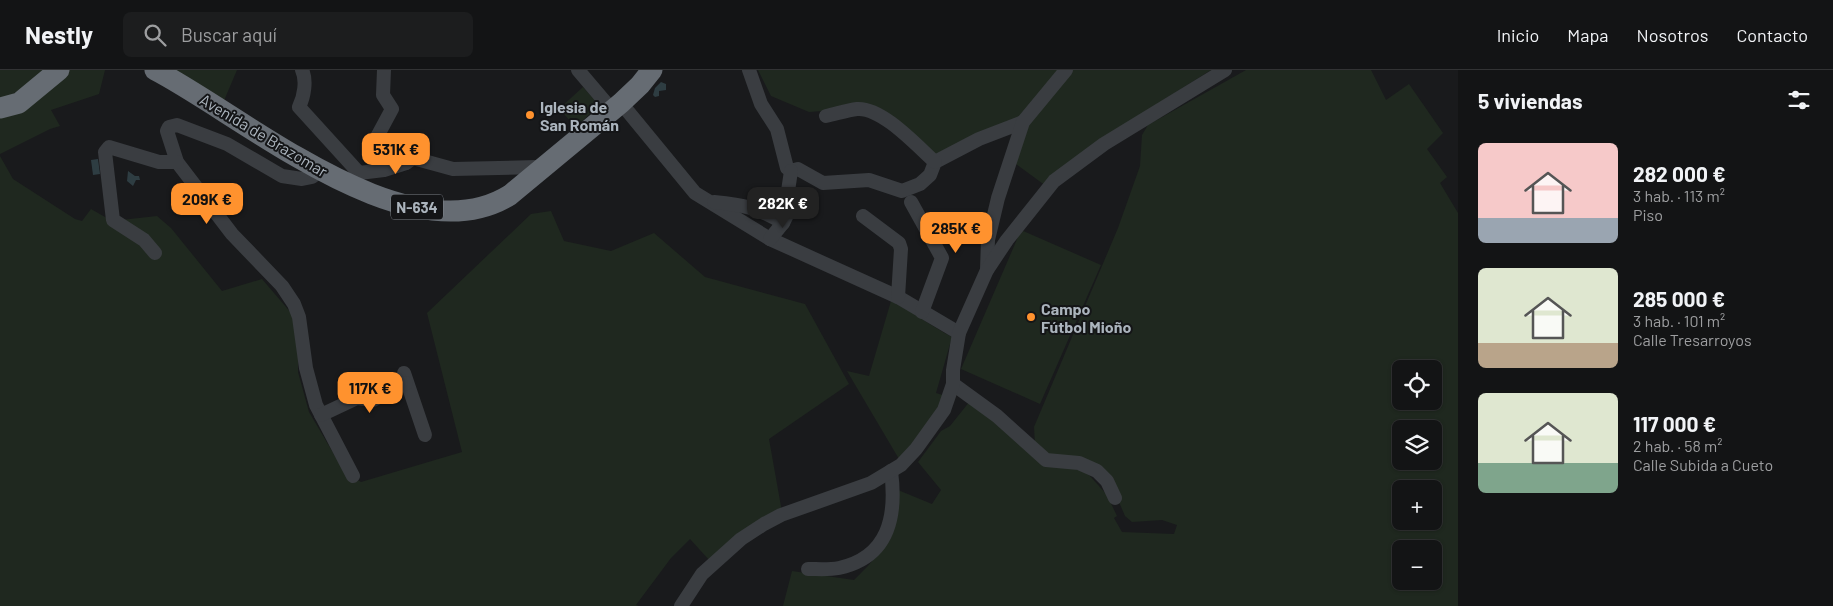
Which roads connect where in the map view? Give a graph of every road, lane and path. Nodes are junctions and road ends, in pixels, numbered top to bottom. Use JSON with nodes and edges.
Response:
{"nodes":[{"id":1,"x":59,"y":70,"type":"edge"},
{"id":2,"x":155,"y":70,"type":"edge"},
{"id":3,"x":302,"y":70,"type":"edge"},
{"id":4,"x":384,"y":70,"type":"edge"},
{"id":5,"x":578,"y":70,"type":"edge"},
{"id":6,"x":652,"y":70,"type":"edge"},
{"id":7,"x":749,"y":70,"type":"edge"},
{"id":8,"x":1066,"y":70,"type":"edge"},
{"id":9,"x":1225,"y":70,"type":"edge"},
{"id":10,"x":616,"y":106,"type":"junction"},
{"id":11,"x":0,"y":108,"type":"edge"},
{"id":12,"x":826,"y":116,"type":"dead end"},
{"id":13,"x":1022,"y":122,"type":"junction"},
{"id":14,"x":177,"y":162,"type":"junction"},
{"id":15,"x":935,"y":162,"type":"junction"},
{"id":16,"x":406,"y":163,"type":"junction"},
{"id":17,"x":539,"y":170,"type":"junction"},
{"id":18,"x":320,"y":171,"type":"junction"},
{"id":19,"x":791,"y":171,"type":"junction"},
{"id":20,"x":710,"y":202,"type":"junction"},
{"id":21,"x":911,"y":202,"type":"dead end"},
{"id":22,"x":863,"y":216,"type":"dead end"},
{"id":23,"x":783,"y":223,"type":"junction"},
{"id":24,"x":770,"y":239,"type":"junction"},
{"id":25,"x":155,"y":253,"type":"dead end"},
{"id":26,"x":986,"y":270,"type":"junction"},
{"id":27,"x":898,"y":297,"type":"junction"},
{"id":28,"x":922,"y":312,"type":"junction"},
{"id":29,"x":959,"y":333,"type":"junction"},
{"id":30,"x":953,"y":384,"type":"junction"},
{"id":31,"x":321,"y":415,"type":"junction"},
{"id":32,"x":425,"y":435,"type":"dead end"},
{"id":33,"x":891,"y":471,"type":"junction"},
{"id":34,"x":353,"y":476,"type":"dead end"},
{"id":35,"x":1115,"y":498,"type":"dead end"},
{"id":36,"x":808,"y":569,"type":"dead end"},
{"id":37,"x":682,"y":606,"type":"edge"}],
"edges":[{"from":1,"to":11,"type":"highway"},
{"from":2,"to":18,"type":"highway","name":"Avenida de Brazomar","number":"N-634"},
{"from":3,"to":16,"type":"street"},
{"from":4,"to":16,"type":"street"},
{"from":5,"to":10,"type":"street"},
{"from":6,"to":10,"type":"highway","name":"Avenida de Brazomar","number":"N-634"},
{"from":7,"to":19,"type":"street"},
{"from":8,"to":13,"type":"street"},
{"from":9,"to":26,"type":"street"},
{"from":10,"to":17,"type":"highway","name":"Avenida de Brazomar","number":"N-634"},
{"from":10,"to":20,"type":"street"},
{"from":12,"to":15,"type":"street"},
{"from":13,"to":15,"type":"street"},
{"from":13,"to":26,"type":"street"},
{"from":14,"to":18,"type":"street"},
{"from":14,"to":25,"type":"street"},
{"from":14,"to":31,"type":"street"},
{"from":15,"to":19,"type":"street"},
{"from":16,"to":17,"type":"street"},
{"from":17,"to":18,"type":"highway","name":"Avenida de Brazomar","number":"N-634"},
{"from":19,"to":23,"type":"street"},
{"from":20,"to":23,"type":"street"},
{"from":20,"to":24,"type":"street"},
{"from":21,"to":28,"type":"street"},
{"from":22,"to":27,"type":"street"},
{"from":23,"to":24,"type":"street"},
{"from":24,"to":27,"type":"street"},
{"from":26,"to":29,"type":"street"},
{"from":27,"to":28,"type":"street"},
{"from":28,"to":29,"type":"street"},
{"from":29,"to":30,"type":"street"},
{"from":30,"to":33,"type":"street"},
{"from":30,"to":35,"type":"street"},
{"from":31,"to":32,"type":"street"},
{"from":31,"to":34,"type":"street"},
{"from":33,"to":36,"type":"street"},
{"from":33,"to":37,"type":"street"}]}
